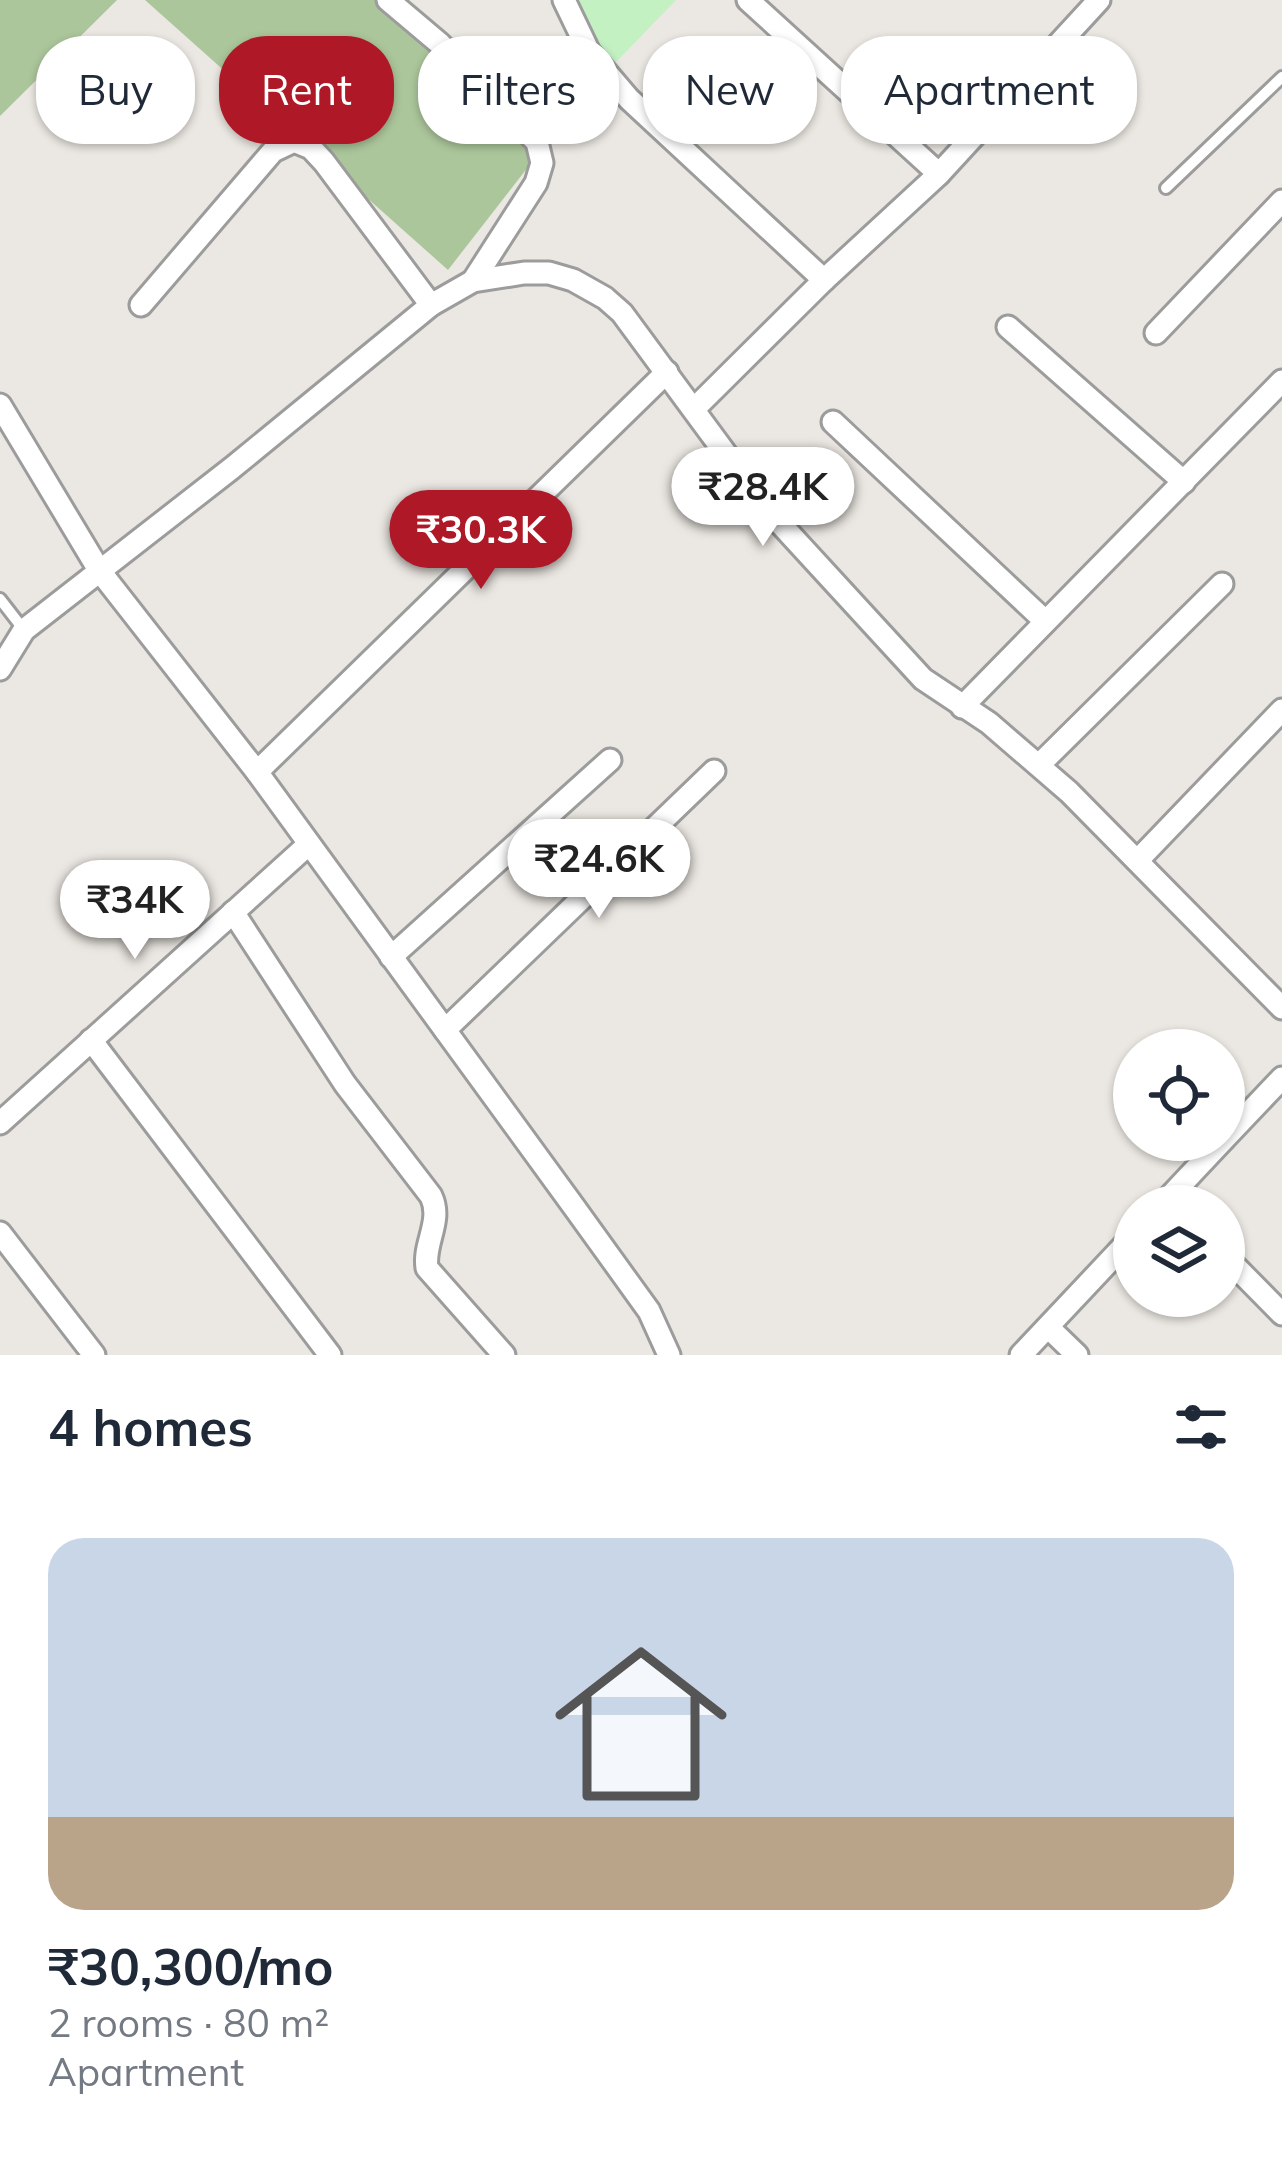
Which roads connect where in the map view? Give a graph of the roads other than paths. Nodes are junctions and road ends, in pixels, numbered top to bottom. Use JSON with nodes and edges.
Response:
{"nodes":[{"id":1,"x":388,"y":0,"type":"edge"},
{"id":2,"x":564,"y":0,"type":"edge"},
{"id":3,"x":748,"y":0,"type":"edge"},
{"id":4,"x":1099,"y":0,"type":"edge"},
{"id":5,"x":1282,"y":77,"type":"edge"},
{"id":6,"x":939,"y":174,"type":"junction"},
{"id":7,"x":1166,"y":188,"type":"dead end"},
{"id":8,"x":1282,"y":201,"type":"edge"},
{"id":9,"x":824,"y":280,"type":"junction"},
{"id":10,"x":473,"y":281,"type":"junction"},
{"id":11,"x":141,"y":304,"type":"dead end"},
{"id":12,"x":431,"y":304,"type":"junction"},
{"id":13,"x":1008,"y":327,"type":"dead end"},
{"id":14,"x":1156,"y":333,"type":"dead end"},
{"id":15,"x":667,"y":372,"type":"junction"},
{"id":16,"x":1282,"y":381,"type":"edge"},
{"id":17,"x":0,"y":405,"type":"edge"},
{"id":18,"x":694,"y":409,"type":"junction"},
{"id":19,"x":833,"y":422,"type":"dead end"},
{"id":20,"x":1184,"y":482,"type":"junction"},
{"id":21,"x":99,"y":570,"type":"junction"},
{"id":22,"x":1222,"y":584,"type":"dead end"},
{"id":23,"x":0,"y":598,"type":"edge"},
{"id":24,"x":1046,"y":621,"type":"junction"},
{"id":25,"x":24,"y":630,"type":"junction"},
{"id":26,"x":0,"y":669,"type":"edge"},
{"id":27,"x":962,"y":706,"type":"junction"},
{"id":28,"x":1282,"y":710,"type":"edge"},
{"id":29,"x":610,"y":760,"type":"dead end"},
{"id":30,"x":1039,"y":765,"type":"junction"},
{"id":31,"x":714,"y":771,"type":"dead end"},
{"id":32,"x":256,"y":772,"type":"junction"},
{"id":33,"x":309,"y":844,"type":"junction"},
{"id":34,"x":1138,"y":860,"type":"junction"},
{"id":35,"x":233,"y":913,"type":"junction"},
{"id":36,"x":392,"y":957,"type":"junction"},
{"id":37,"x":1282,"y":1008,"type":"edge"},
{"id":38,"x":445,"y":1030,"type":"junction"},
{"id":39,"x":91,"y":1040,"type":"junction"},
{"id":40,"x":1282,"y":1078,"type":"edge"},
{"id":41,"x":1245,"y":1118,"type":"edge"},
{"id":42,"x":0,"y":1123,"type":"edge"},
{"id":43,"x":1206,"y":1161,"type":"edge"},
{"id":44,"x":1185,"y":1185,"type":"edge"},
{"id":45,"x":0,"y":1233,"type":"edge"},
{"id":46,"x":1113,"y":1257,"type":"edge"},
{"id":47,"x":1245,"y":1276,"type":"edge"},
{"id":48,"x":1282,"y":1314,"type":"edge"},
{"id":49,"x":1048,"y":1327,"type":"junction"},
{"id":50,"x":94,"y":1355,"type":"edge"},
{"id":51,"x":330,"y":1355,"type":"edge"},
{"id":52,"x":504,"y":1355,"type":"edge"},
{"id":53,"x":668,"y":1355,"type":"edge"},
{"id":54,"x":1021,"y":1355,"type":"edge"},
{"id":55,"x":1077,"y":1355,"type":"edge"}],
"edges":[{"from":1,"to":10,"type":"street"},
{"from":2,"to":9,"type":"street"},
{"from":3,"to":6,"type":"street"},
{"from":4,"to":6,"type":"street"},
{"from":5,"to":7,"type":"lane"},
{"from":6,"to":9,"type":"street"},
{"from":8,"to":14,"type":"street"},
{"from":9,"to":18,"type":"street"},
{"from":10,"to":12,"type":"street"},
{"from":10,"to":15,"type":"street"},
{"from":11,"to":12,"type":"street"},
{"from":12,"to":21,"type":"street"},
{"from":13,"to":20,"type":"street"},
{"from":15,"to":18,"type":"street"},
{"from":15,"to":32,"type":"street"},
{"from":16,"to":20,"type":"street"},
{"from":17,"to":21,"type":"street"},
{"from":18,"to":27,"type":"street"},
{"from":19,"to":24,"type":"street"},
{"from":20,"to":24,"type":"street"},
{"from":21,"to":25,"type":"street"},
{"from":21,"to":32,"type":"street"},
{"from":22,"to":30,"type":"street"},
{"from":23,"to":25,"type":"lane"},
{"from":24,"to":27,"type":"street"},
{"from":25,"to":26,"type":"street"},
{"from":27,"to":30,"type":"street"},
{"from":28,"to":34,"type":"street"},
{"from":29,"to":36,"type":"street"},
{"from":30,"to":34,"type":"street"},
{"from":31,"to":38,"type":"street"},
{"from":32,"to":33,"type":"street"},
{"from":33,"to":35,"type":"street"},
{"from":33,"to":36,"type":"street"},
{"from":34,"to":37,"type":"street"},
{"from":35,"to":39,"type":"street"},
{"from":35,"to":52,"type":"street"},
{"from":36,"to":38,"type":"street"},
{"from":38,"to":53,"type":"street"},
{"from":39,"to":42,"type":"street"},
{"from":39,"to":51,"type":"street"},
{"from":40,"to":41,"type":"street"},
{"from":43,"to":44,"type":"street"},
{"from":45,"to":50,"type":"street"},
{"from":46,"to":49,"type":"street"},
{"from":47,"to":48,"type":"street"},
{"from":49,"to":54,"type":"street"},
{"from":49,"to":55,"type":"street"}]}
